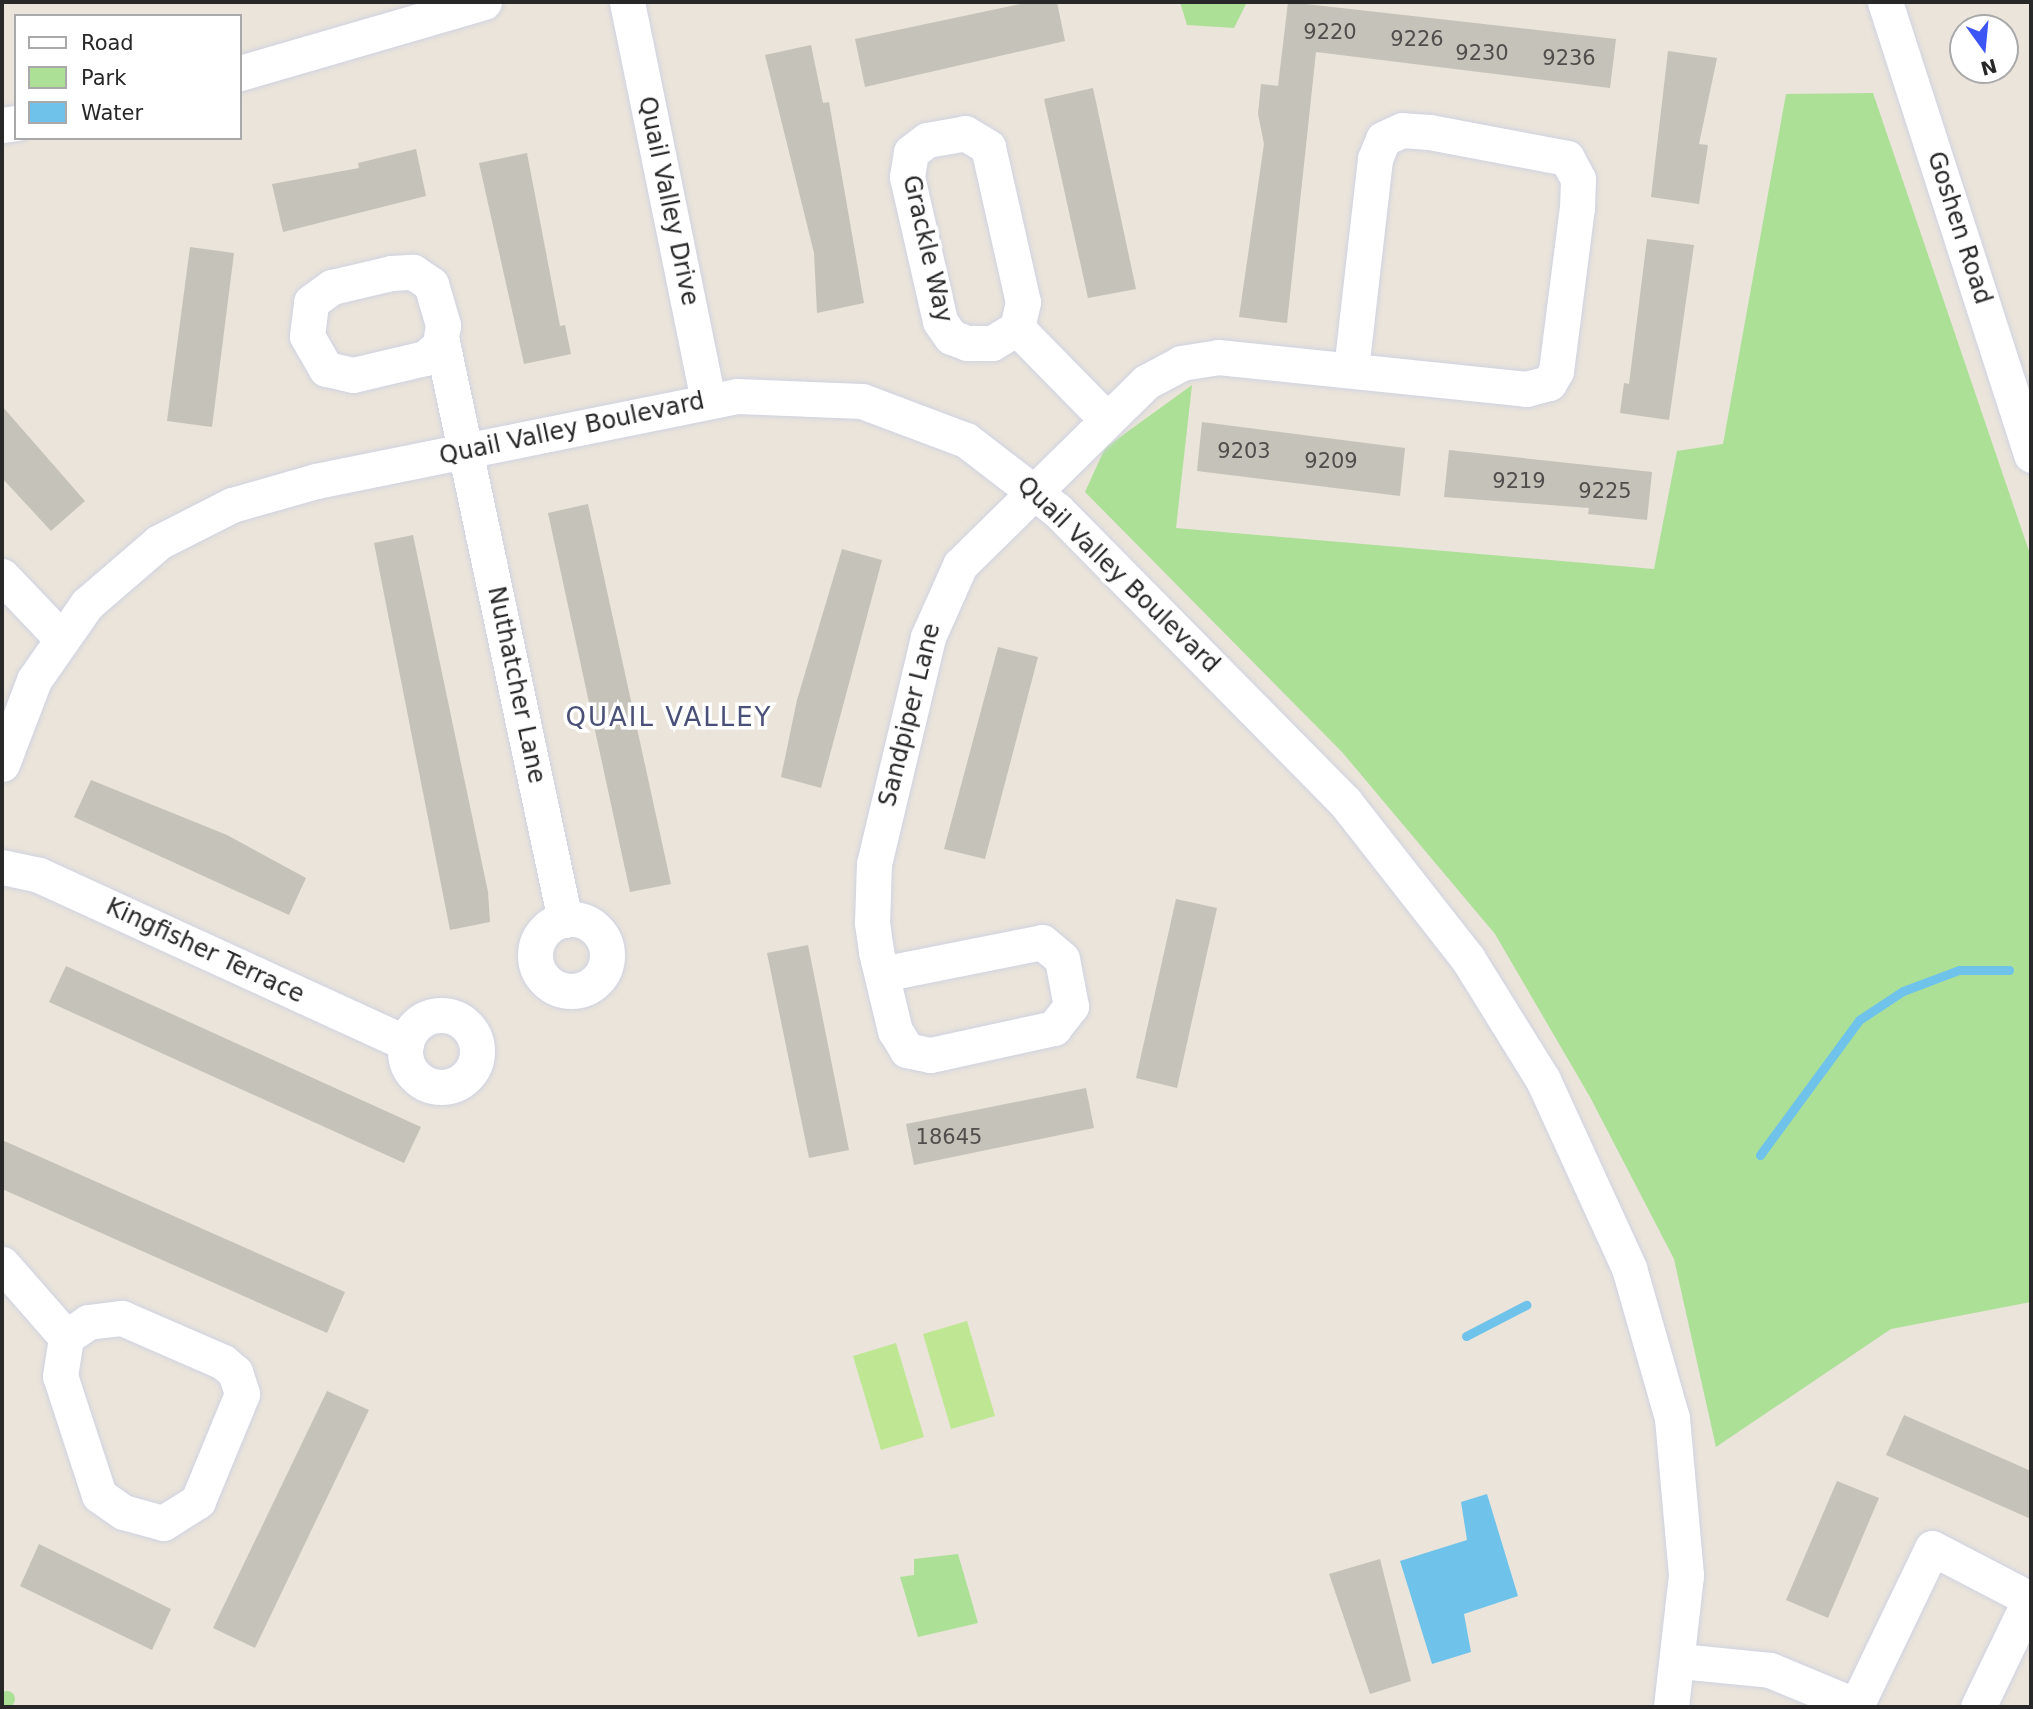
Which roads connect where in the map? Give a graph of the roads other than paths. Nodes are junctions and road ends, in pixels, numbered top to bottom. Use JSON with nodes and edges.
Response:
{"nodes":[{"id":1,"x":484,"y":2,"type":"edge"},
{"id":2,"x":627,"y":2,"type":"edge"},
{"id":3,"x":1885,"y":2,"type":"edge"},
{"id":4,"x":242,"y":72,"type":"edge"},
{"id":5,"x":1017,"y":328,"type":"junction"},
{"id":6,"x":442,"y":342,"type":"dead end"},
{"id":7,"x":1351,"y":369,"type":"junction"},
{"id":8,"x":708,"y":401,"type":"junction"},
{"id":9,"x":1105,"y":419,"type":"junction"},
{"id":10,"x":467,"y":450,"type":"junction"},
{"id":11,"x":2031,"y":455,"type":"edge"},
{"id":12,"x":1035,"y":491,"type":"junction"},
{"id":13,"x":2,"y":576,"type":"edge"},
{"id":14,"x":60,"y":637,"type":"junction"},
{"id":15,"x":2,"y":764,"type":"edge"},
{"id":16,"x":2,"y":867,"type":"edge"},
{"id":17,"x":565,"y":920,"type":"dead end"},
{"id":18,"x":882,"y":974,"type":"junction"},
{"id":19,"x":405,"y":1043,"type":"dead end"},
{"id":20,"x":2,"y":1264,"type":"edge"},
{"id":21,"x":66,"y":1337,"type":"junction"},
{"id":22,"x":1680,"y":1661,"type":"junction"},
{"id":23,"x":1671,"y":1707,"type":"edge"},
{"id":24,"x":1857,"y":1707,"type":"edge"},
{"id":25,"x":1978,"y":1707,"type":"edge"}],
"edges":[{"from":1,"to":4,"type":"street"},
{"from":2,"to":8,"type":"street","name":"Quail Valley Drive"},
{"from":3,"to":11,"type":"street","name":"Goshen Road"},
{"from":5,"to":5,"type":"street","name":"Grackle Way"},
{"from":5,"to":9,"type":"street"},
{"from":6,"to":10,"type":"street","name":"Nuthatcher Lane"},
{"from":7,"to":7,"type":"street","name":"Sandpiper Lane"},
{"from":7,"to":9,"type":"street","name":"Sandpiper Lane"},
{"from":8,"to":10,"type":"street","name":"Quail Valley Boulevard"},
{"from":8,"to":12,"type":"street","name":"Quail Valley Boulevard"},
{"from":9,"to":12,"type":"street","name":"Sandpiper Lane"},
{"from":10,"to":14,"type":"street","name":"Quail Valley Boulevard"},
{"from":10,"to":17,"type":"street","name":"Nuthatcher Lane"},
{"from":12,"to":18,"type":"street","name":"Sandpiper Lane"},
{"from":12,"to":22,"type":"street","name":"Quail Valley Boulevard"},
{"from":13,"to":14,"type":"street"},
{"from":14,"to":15,"type":"street","name":"Quail Valley Boulevard"},
{"from":16,"to":19,"type":"street","name":"Kingfisher Terrace"},
{"from":18,"to":18,"type":"street","name":"Sandpiper Lane"},
{"from":20,"to":21,"type":"street"},
{"from":21,"to":21,"type":"street"},
{"from":22,"to":23,"type":"street","name":"Quail Valley Boulevard"},
{"from":22,"to":24,"type":"street"},
{"from":24,"to":25,"type":"street"}]}
